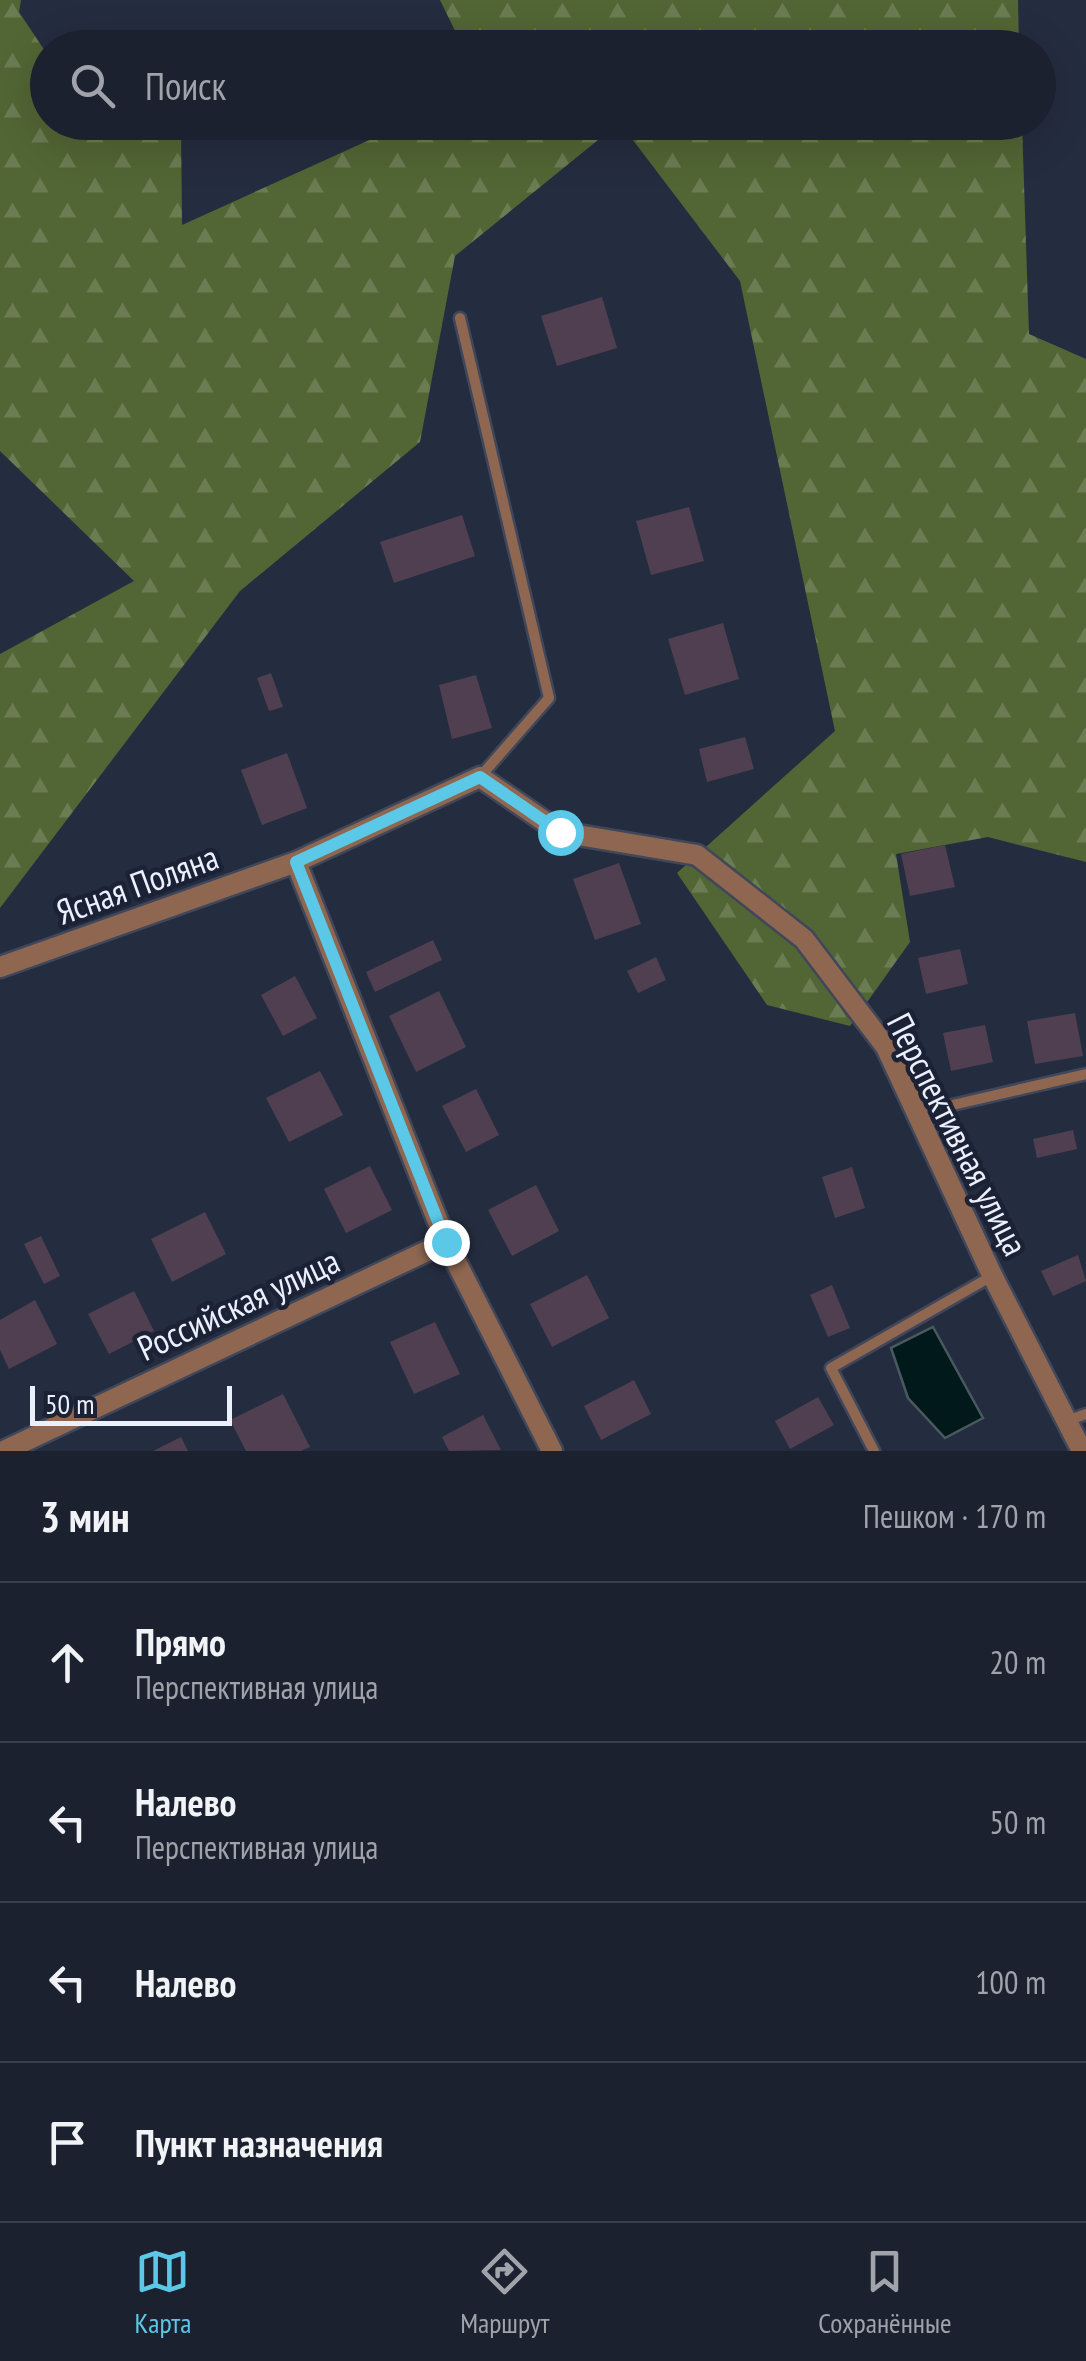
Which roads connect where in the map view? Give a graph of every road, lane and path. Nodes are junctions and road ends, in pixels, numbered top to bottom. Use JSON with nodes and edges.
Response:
{"nodes":[{"id":1,"x":460,"y":318,"type":"dead end"},
{"id":2,"x":480,"y":777,"type":"junction"},
{"id":3,"x":296,"y":862,"type":"junction"},
{"id":4,"x":0,"y":968,"type":"edge"},
{"id":5,"x":1086,"y":1074,"type":"edge"},
{"id":6,"x":917,"y":1114,"type":"junction"},
{"id":7,"x":446,"y":1242,"type":"junction"},
{"id":8,"x":992,"y":1275,"type":"junction"},
{"id":9,"x":1077,"y":1418,"type":"edge"},
{"id":10,"x":4,"y":1451,"type":"edge"},
{"id":11,"x":552,"y":1451,"type":"edge"},
{"id":12,"x":874,"y":1451,"type":"edge"},
{"id":13,"x":1082,"y":1451,"type":"edge"}],
"edges":[{"from":1,"to":2,"type":"lane"},
{"from":2,"to":3,"type":"street"},
{"from":2,"to":6,"type":"street","name":"Перспективная улица"},
{"from":3,"to":4,"type":"street","name":"Ясная Поляна"},
{"from":3,"to":7,"type":"street"},
{"from":5,"to":6,"type":"lane"},
{"from":6,"to":8,"type":"street","name":"Перспективная улица"},
{"from":7,"to":10,"type":"street","name":"Российская улица"},
{"from":7,"to":11,"type":"street"},
{"from":8,"to":9,"type":"street","name":"Перспективная улица"},
{"from":8,"to":12,"type":"lane"},
{"from":9,"to":13,"type":"street","name":"Перспективная улица"}]}
